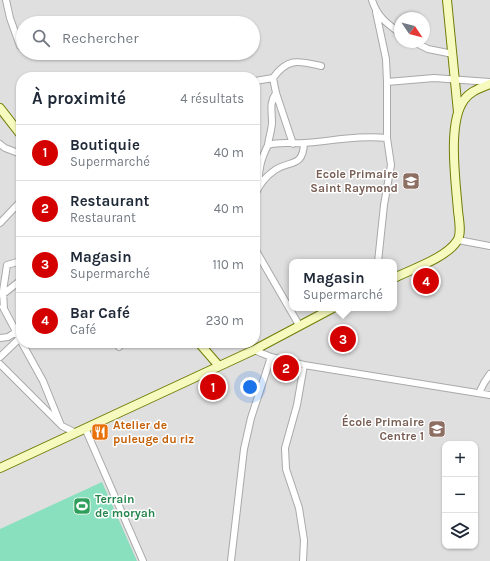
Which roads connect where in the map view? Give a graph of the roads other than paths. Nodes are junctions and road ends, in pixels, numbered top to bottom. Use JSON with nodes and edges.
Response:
{"nodes":[{"id":1,"x":6,"y":0,"type":"edge"},
{"id":2,"x":372,"y":0,"type":"edge"},
{"id":3,"x":447,"y":0,"type":"edge"},
{"id":4,"x":376,"y":12,"type":"junction"},
{"id":5,"x":394,"y":29,"type":"edge"},
{"id":6,"x":16,"y":35,"type":"edge"},
{"id":7,"x":426,"y":48,"type":"edge"},
{"id":8,"x":453,"y":54,"type":"junction"},
{"id":9,"x":321,"y":66,"type":"dead end"},
{"id":10,"x":273,"y":78,"type":"junction"},
{"id":11,"x":260,"y":80,"type":"edge"},
{"id":12,"x":454,"y":80,"type":"junction"},
{"id":13,"x":387,"y":82,"type":"junction"},
{"id":14,"x":490,"y":83,"type":"edge"},
{"id":15,"x":276,"y":93,"type":"junction"},
{"id":16,"x":0,"y":108,"type":"edge"},
{"id":17,"x":458,"y":112,"type":"junction"},
{"id":18,"x":16,"y":129,"type":"edge"},
{"id":19,"x":388,"y":138,"type":"junction"},
{"id":20,"x":304,"y":143,"type":"junction"},
{"id":21,"x":0,"y":144,"type":"edge"},
{"id":22,"x":293,"y":144,"type":"junction"},
{"id":23,"x":268,"y":145,"type":"junction"},
{"id":24,"x":16,"y":152,"type":"edge"},
{"id":25,"x":260,"y":166,"type":"edge"},
{"id":26,"x":260,"y":185,"type":"edge"},
{"id":27,"x":16,"y":206,"type":"edge"},
{"id":28,"x":0,"y":223,"type":"edge"},
{"id":29,"x":458,"y":240,"type":"junction"},
{"id":30,"x":490,"y":246,"type":"edge"},
{"id":31,"x":260,"y":257,"type":"edge"},
{"id":32,"x":378,"y":259,"type":"edge"},
{"id":33,"x":16,"y":262,"type":"edge"},
{"id":34,"x":397,"y":277,"type":"edge"},
{"id":35,"x":16,"y":284,"type":"edge"},
{"id":36,"x":2,"y":295,"type":"edge"},
{"id":37,"x":0,"y":302,"type":"edge"},
{"id":38,"x":4,"y":309,"type":"junction"},
{"id":39,"x":289,"y":309,"type":"edge"},
{"id":40,"x":290,"y":311,"type":"edge"},
{"id":41,"x":327,"y":311,"type":"edge"},
{"id":42,"x":298,"y":325,"type":"junction"},
{"id":43,"x":16,"y":332,"type":"joint"},
{"id":44,"x":0,"y":338,"type":"edge"},
{"id":45,"x":16,"y":344,"type":"edge"},
{"id":46,"x":260,"y":347,"type":"edge"},
{"id":47,"x":25,"y":348,"type":"edge"},
{"id":48,"x":203,"y":348,"type":"edge"},
{"id":49,"x":258,"y":348,"type":"edge"},
{"id":50,"x":254,"y":350,"type":"junction"},
{"id":51,"x":0,"y":357,"type":"edge"},
{"id":52,"x":271,"y":357,"type":"junction"},
{"id":53,"x":0,"y":364,"type":"edge"},
{"id":54,"x":304,"y":365,"type":"junction"},
{"id":55,"x":219,"y":366,"type":"junction"},
{"id":56,"x":490,"y":374,"type":"edge"},
{"id":57,"x":479,"y":393,"type":"junction"},
{"id":58,"x":490,"y":395,"type":"edge"},
{"id":59,"x":62,"y":426,"type":"junction"},
{"id":60,"x":85,"y":428,"type":"junction"},
{"id":61,"x":74,"y":432,"type":"junction"},
{"id":62,"x":0,"y":468,"type":"edge"},
{"id":63,"x":143,"y":561,"type":"edge"},
{"id":64,"x":231,"y":561,"type":"edge"},
{"id":65,"x":303,"y":561,"type":"edge"}],
"edges":[{"from":1,"to":6,"type":"street"},
{"from":2,"to":4,"type":"street"},
{"from":3,"to":8,"type":"street"},
{"from":4,"to":5,"type":"street"},
{"from":4,"to":13,"type":"street"},
{"from":7,"to":8,"type":"street"},
{"from":8,"to":12,"type":"street"},
{"from":9,"to":10,"type":"street"},
{"from":10,"to":11,"type":"street"},
{"from":10,"to":15,"type":"street"},
{"from":12,"to":13,"type":"street"},
{"from":12,"to":14,"type":"street"},
{"from":12,"to":17,"type":"street"},
{"from":13,"to":19,"type":"street"},
{"from":14,"to":17,"type":"street"},
{"from":15,"to":22,"type":"street"},
{"from":15,"to":23,"type":"street"},
{"from":16,"to":18,"type":"street"},
{"from":17,"to":29,"type":"street"},
{"from":19,"to":20,"type":"street"},
{"from":19,"to":32,"type":"street"},
{"from":20,"to":22,"type":"street"},
{"from":20,"to":26,"type":"street"},
{"from":21,"to":24,"type":"street"},
{"from":22,"to":23,"type":"street"},
{"from":23,"to":25,"type":"street"},
{"from":27,"to":28,"type":"street"},
{"from":29,"to":30,"type":"street"},
{"from":29,"to":34,"type":"street"},
{"from":31,"to":39,"type":"street"},
{"from":33,"to":36,"type":"street"},
{"from":35,"to":36,"type":"street"},
{"from":36,"to":38,"type":"street"},
{"from":37,"to":38,"type":"street"},
{"from":38,"to":43,"type":"street"},
{"from":40,"to":42,"type":"street"},
{"from":41,"to":42,"type":"street"},
{"from":42,"to":46,"type":"street"},
{"from":43,"to":44,"type":"street"},
{"from":45,"to":51,"type":"street"},
{"from":47,"to":59,"type":"street"},
{"from":48,"to":55,"type":"street"},
{"from":49,"to":50,"type":"street"},
{"from":50,"to":52,"type":"street"},
{"from":50,"to":55,"type":"street"},
{"from":52,"to":54,"type":"street"},
{"from":52,"to":64,"type":"street"},
{"from":53,"to":59,"type":"street"},
{"from":54,"to":57,"type":"street"},
{"from":54,"to":65,"type":"street"},
{"from":55,"to":60,"type":"street"},
{"from":56,"to":57,"type":"street"},
{"from":57,"to":58,"type":"street"},
{"from":59,"to":61,"type":"street"},
{"from":60,"to":61,"type":"street"},
{"from":60,"to":63,"type":"street"},
{"from":61,"to":62,"type":"street"}]}
